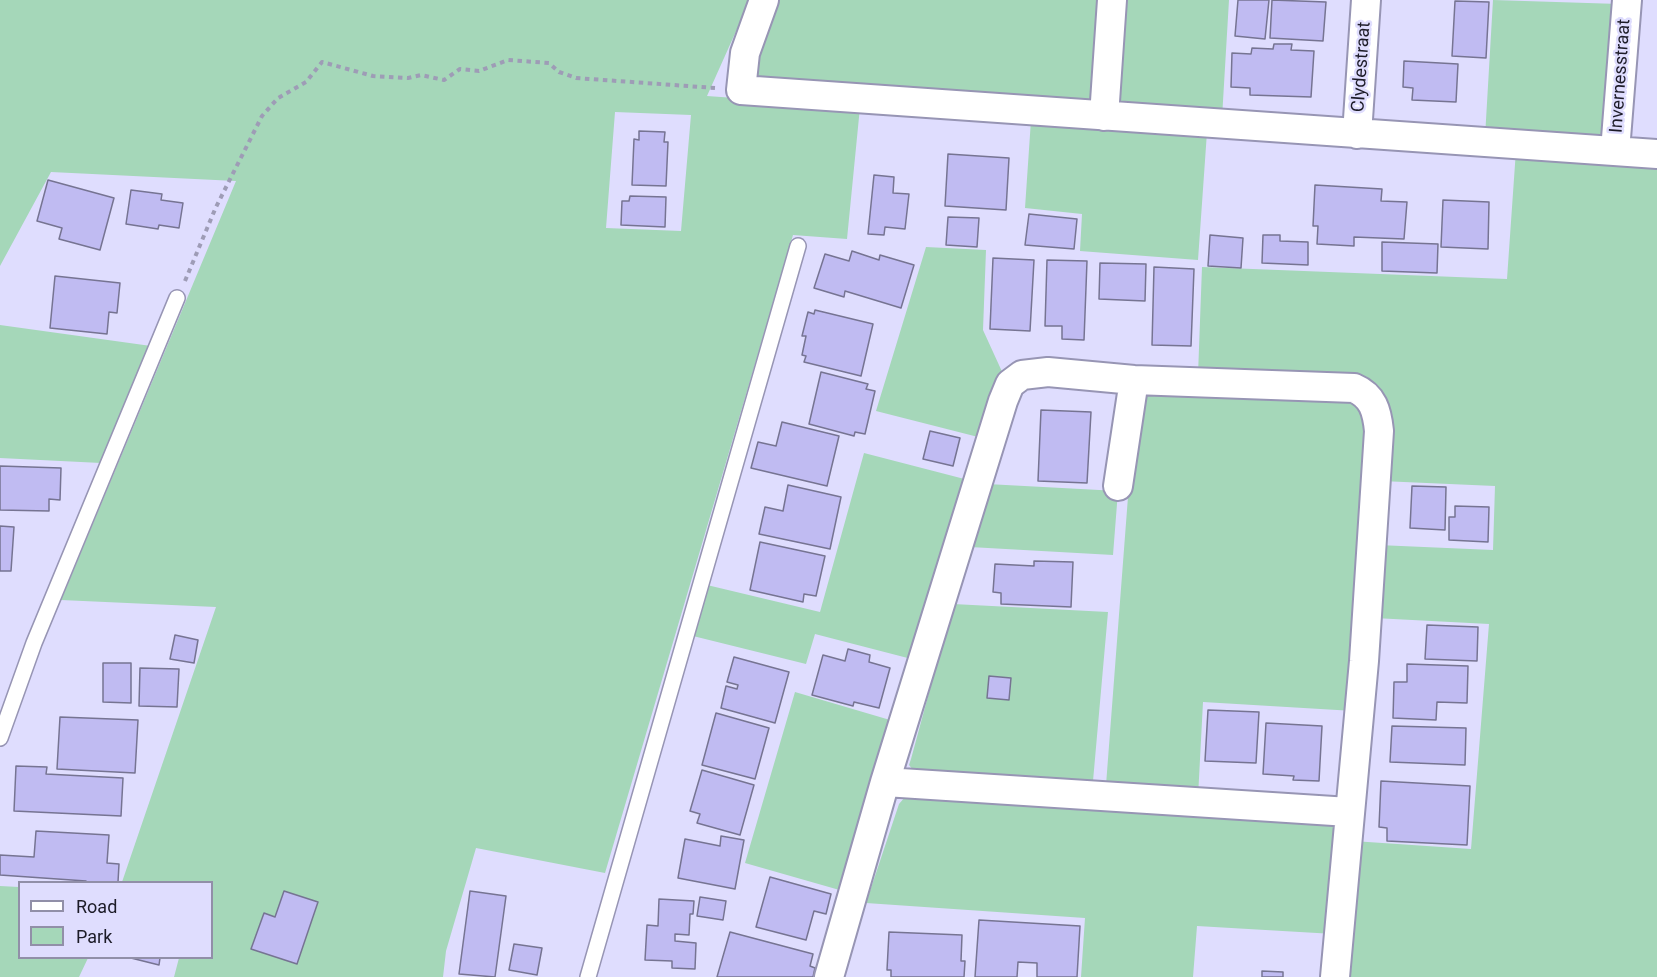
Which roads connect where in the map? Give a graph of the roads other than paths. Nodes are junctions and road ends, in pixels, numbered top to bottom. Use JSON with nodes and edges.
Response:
{"nodes":[{"id":1,"x":764,"y":0,"type":"edge"},
{"id":2,"x":1112,"y":0,"type":"edge"},
{"id":3,"x":1366,"y":0,"type":"edge"},
{"id":4,"x":1627,"y":0,"type":"edge"},
{"id":5,"x":1104,"y":116,"type":"junction"},
{"id":6,"x":1357,"y":134,"type":"junction"},
{"id":7,"x":1615,"y":152,"type":"junction"},
{"id":8,"x":1657,"y":154,"type":"edge"},
{"id":9,"x":798,"y":246,"type":"dead end"},
{"id":10,"x":177,"y":298,"type":"road end"},
{"id":11,"x":1134,"y":380,"type":"junction"},
{"id":12,"x":1118,"y":486,"type":"dead end"},
{"id":13,"x":0,"y":738,"type":"edge"},
{"id":14,"x":885,"y":782,"type":"junction"},
{"id":15,"x":1349,"y":812,"type":"junction"},
{"id":16,"x":588,"y":977,"type":"edge"},
{"id":17,"x":829,"y":977,"type":"edge"},
{"id":18,"x":1335,"y":977,"type":"edge"}],
"edges":[{"from":1,"to":5,"type":"street"},
{"from":2,"to":5,"type":"street"},
{"from":3,"to":6,"type":"street","name":"Clydestraat"},
{"from":4,"to":7,"type":"street","name":"Invernesstraat"},
{"from":5,"to":6,"type":"street"},
{"from":6,"to":7,"type":"street"},
{"from":7,"to":8,"type":"street"},
{"from":9,"to":16,"type":"lane"},
{"from":10,"to":13,"type":"lane"},
{"from":11,"to":12,"type":"street"},
{"from":11,"to":14,"type":"street"},
{"from":11,"to":15,"type":"street"},
{"from":14,"to":15,"type":"street"},
{"from":14,"to":17,"type":"street"},
{"from":15,"to":18,"type":"street"}]}
